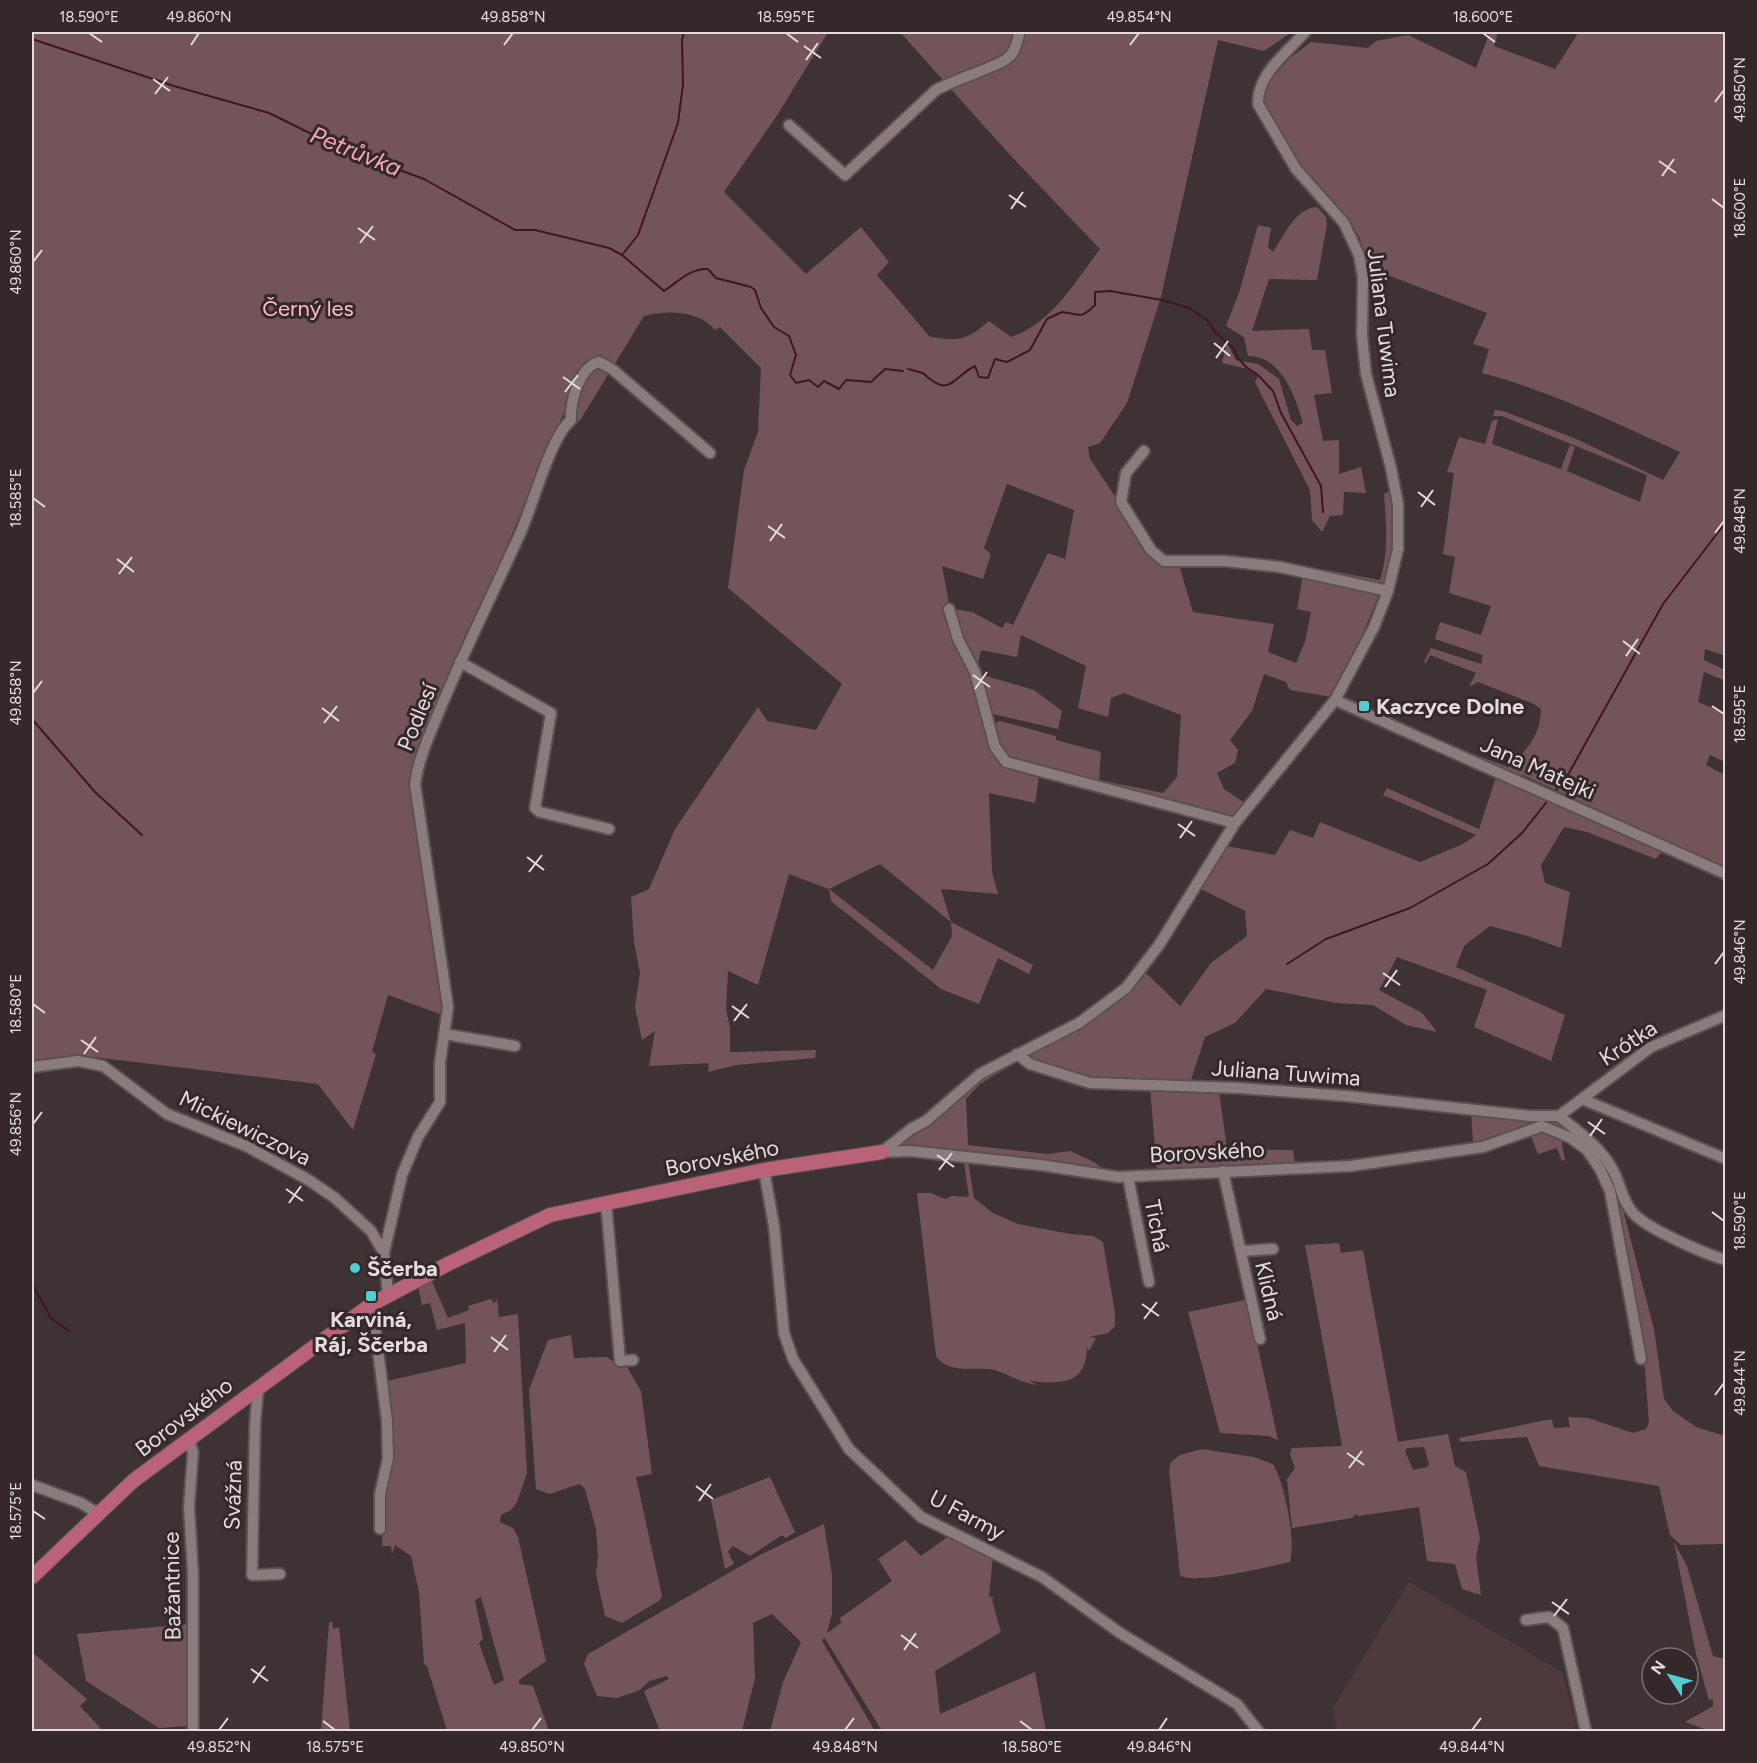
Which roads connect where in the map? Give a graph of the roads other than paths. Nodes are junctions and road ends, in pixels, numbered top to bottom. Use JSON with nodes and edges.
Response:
{"nodes":[{"id":1,"x":1020,"y":32,"type":"edge"},
{"id":2,"x":1305,"y":32,"type":"edge"},
{"id":3,"x":789,"y":125,"type":"dead end"},
{"id":4,"x":1144,"y":451,"type":"dead end"},
{"id":5,"x":710,"y":453,"type":"dead end"},
{"id":6,"x":1388,"y":591,"type":"junction"},
{"id":7,"x":950,"y":609,"type":"dead end"},
{"id":8,"x":460,"y":662,"type":"junction"},
{"id":9,"x":1335,"y":700,"type":"junction"},
{"id":10,"x":1235,"y":823,"type":"junction"},
{"id":11,"x":609,"y":829,"type":"dead end"},
{"id":12,"x":1725,"y":873,"type":"edge"},
{"id":13,"x":1725,"y":1015,"type":"edge"},
{"id":14,"x":444,"y":1034,"type":"junction"},
{"id":15,"x":515,"y":1046,"type":"dead end"},
{"id":16,"x":1017,"y":1054,"type":"junction"},
{"id":17,"x":32,"y":1067,"type":"edge"},
{"id":18,"x":1582,"y":1099,"type":"junction"},
{"id":19,"x":1559,"y":1116,"type":"junction"},
{"id":20,"x":901,"y":1146,"type":"junction"},
{"id":21,"x":882,"y":1152,"type":"joint"},
{"id":22,"x":1725,"y":1159,"type":"edge"},
{"id":23,"x":764,"y":1170,"type":"junction"},
{"id":24,"x":1223,"y":1171,"type":"junction"},
{"id":25,"x":1128,"y":1177,"type":"junction"},
{"id":26,"x":606,"y":1202,"type":"junction"},
{"id":27,"x":1273,"y":1250,"type":"dead end"},
{"id":28,"x":1240,"y":1251,"type":"junction"},
{"id":29,"x":384,"y":1253,"type":"junction"},
{"id":30,"x":1725,"y":1260,"type":"edge"},
{"id":31,"x":1149,"y":1282,"type":"dead end"},
{"id":32,"x":388,"y":1295,"type":"junction"},
{"id":33,"x":372,"y":1304,"type":"junction"},
{"id":34,"x":1260,"y":1339,"type":"dead end"},
{"id":35,"x":633,"y":1359,"type":"dead end"},
{"id":36,"x":1641,"y":1359,"type":"dead end"},
{"id":37,"x":258,"y":1389,"type":"junction"},
{"id":38,"x":189,"y":1440,"type":"junction"},
{"id":39,"x":32,"y":1485,"type":"edge"},
{"id":40,"x":97,"y":1513,"type":"junction"},
{"id":41,"x":380,"y":1528,"type":"dead end"},
{"id":42,"x":280,"y":1574,"type":"dead end"},
{"id":43,"x":32,"y":1577,"type":"edge"},
{"id":44,"x":1526,"y":1620,"type":"dead end"},
{"id":45,"x":1582,"y":1729,"type":"edge"},
{"id":46,"x":193,"y":1731,"type":"edge"},
{"id":47,"x":1258,"y":1731,"type":"edge"}],
"edges":[{"from":1,"to":3,"type":"street"},
{"from":2,"to":6,"type":"street","name":"Juliana Tuwima"},
{"from":4,"to":6,"type":"street"},
{"from":5,"to":8,"type":"street","name":"Podlesí"},
{"from":6,"to":9,"type":"street","name":"Juliana Tuwima"},
{"from":7,"to":10,"type":"street"},
{"from":8,"to":11,"type":"street"},
{"from":8,"to":14,"type":"street","name":"Podlesí"},
{"from":9,"to":10,"type":"street","name":"Juliana Tuwima"},
{"from":9,"to":12,"type":"street","name":"Jana Matejki"},
{"from":10,"to":16,"type":"street","name":"Juliana Tuwima"},
{"from":13,"to":18,"type":"street","name":"Krótka"},
{"from":14,"to":15,"type":"street"},
{"from":14,"to":29,"type":"street","name":"Podlesí"},
{"from":16,"to":19,"type":"street","name":"Juliana Tuwima"},
{"from":16,"to":20,"type":"street","name":"Juliana Tuwima"},
{"from":17,"to":29,"type":"street","name":"Mickiewiczova"},
{"from":18,"to":19,"type":"street","name":"Krótka"},
{"from":18,"to":22,"type":"street"},
{"from":19,"to":30,"type":"street"},
{"from":20,"to":21,"type":"street","name":"Borovského"},
{"from":20,"to":25,"type":"street","name":"Borovského"},
{"from":21,"to":23,"type":"main road","name":"Borovského"},
{"from":23,"to":26,"type":"main road","name":"Borovského"},
{"from":23,"to":47,"type":"street","name":"U Farmy"},
{"from":24,"to":25,"type":"street","name":"Borovského"},
{"from":24,"to":28,"type":"street","name":"Klidná"},
{"from":24,"to":36,"type":"street","name":"Borovského"},
{"from":25,"to":31,"type":"street","name":"Tichá"},
{"from":26,"to":32,"type":"main road","name":"Borovského"},
{"from":26,"to":35,"type":"street"},
{"from":27,"to":28,"type":"street","name":"Klidná"},
{"from":28,"to":34,"type":"street","name":"Klidná"},
{"from":29,"to":32,"type":"street"},
{"from":32,"to":33,"type":"main road","name":"Borovského"},
{"from":33,"to":37,"type":"main road","name":"Borovského"},
{"from":33,"to":41,"type":"street"},
{"from":37,"to":38,"type":"main road","name":"Borovského"},
{"from":37,"to":42,"type":"street","name":"Svážná"},
{"from":38,"to":40,"type":"main road","name":"Borovského"},
{"from":38,"to":46,"type":"street","name":"Bažantnice"},
{"from":39,"to":40,"type":"street"},
{"from":40,"to":43,"type":"main road","name":"Borovského"},
{"from":44,"to":45,"type":"street"}]}
